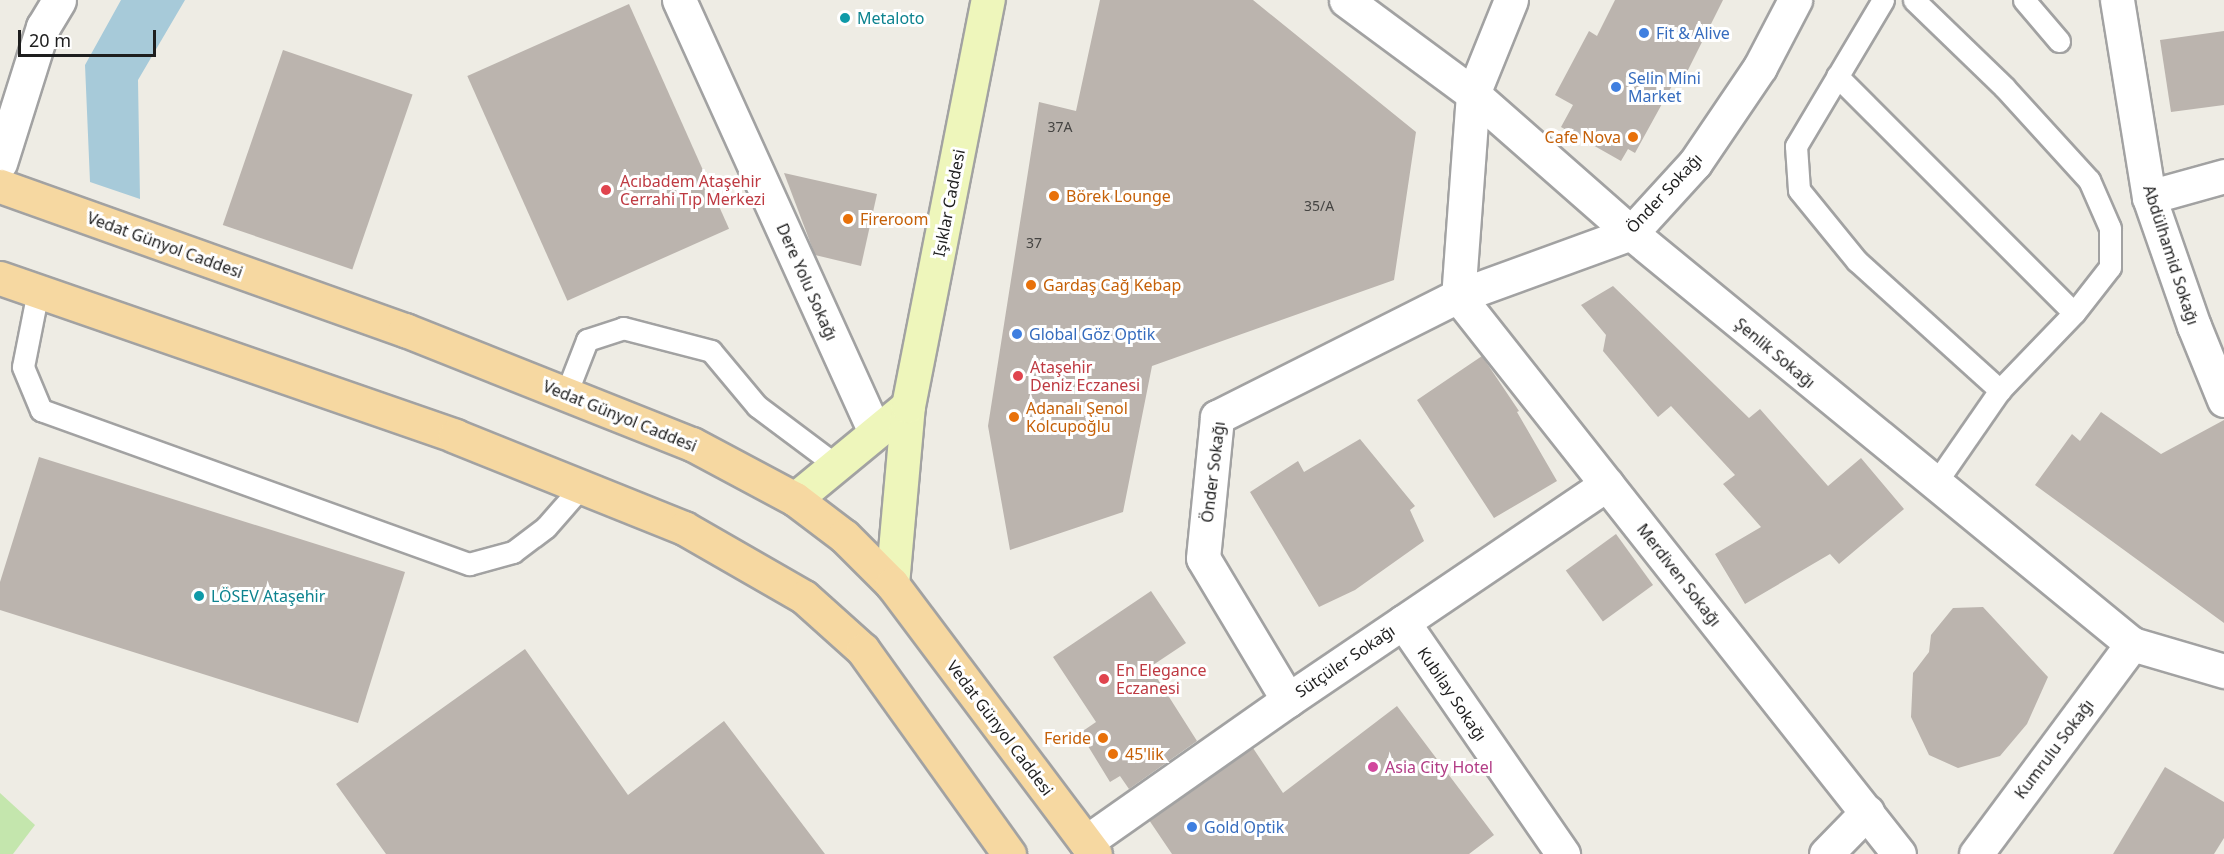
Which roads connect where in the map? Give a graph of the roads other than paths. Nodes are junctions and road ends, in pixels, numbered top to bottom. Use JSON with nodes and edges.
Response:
{"nodes":[{"id":1,"x":59,"y":0,"type":"edge"},
{"id":2,"x":679,"y":0,"type":"edge"},
{"id":3,"x":988,"y":0,"type":"edge"},
{"id":4,"x":1346,"y":0,"type":"edge"},
{"id":5,"x":1511,"y":0,"type":"edge"},
{"id":6,"x":1794,"y":0,"type":"edge"},
{"id":7,"x":1883,"y":0,"type":"edge"},
{"id":8,"x":1914,"y":0,"type":"edge"},
{"id":9,"x":2024,"y":0,"type":"edge"},
{"id":10,"x":2117,"y":0,"type":"edge"},
{"id":11,"x":2059,"y":41,"type":"dead end"},
{"id":12,"x":1837,"y":76,"type":"junction"},
{"id":13,"x":1473,"y":94,"type":"junction"},
{"id":14,"x":0,"y":163,"type":"edge"},
{"id":15,"x":2224,"y":176,"type":"edge"},
{"id":16,"x":0,"y":186,"type":"edge"},
{"id":17,"x":2149,"y":197,"type":"junction"},
{"id":18,"x":1631,"y":233,"type":"junction"},
{"id":19,"x":0,"y":278,"type":"edge"},
{"id":20,"x":38,"y":291,"type":"junction"},
{"id":21,"x":1458,"y":296,"type":"junction"},
{"id":22,"x":2074,"y":313,"type":"junction"},
{"id":23,"x":2000,"y":390,"type":"junction"},
{"id":24,"x":566,"y":394,"type":"junction"},
{"id":25,"x":2224,"y":400,"type":"edge"},
{"id":26,"x":908,"y":406,"type":"junction"},
{"id":27,"x":874,"y":432,"type":"junction"},
{"id":28,"x":836,"y":465,"type":"junction"},
{"id":29,"x":1607,"y":484,"type":"junction"},
{"id":30,"x":1935,"y":484,"type":"junction"},
{"id":31,"x":581,"y":487,"type":"junction"},
{"id":32,"x":795,"y":499,"type":"junction"},
{"id":33,"x":892,"y":584,"type":"junction"},
{"id":34,"x":1403,"y":622,"type":"junction"},
{"id":35,"x":2132,"y":644,"type":"junction"},
{"id":36,"x":2224,"y":671,"type":"edge"},
{"id":37,"x":1288,"y":700,"type":"junction"},
{"id":38,"x":1867,"y":812,"type":"junction"},
{"id":39,"x":1090,"y":848,"type":"edge"},
{"id":40,"x":1549,"y":849,"type":"edge"},
{"id":41,"x":1001,"y":852,"type":"edge"},
{"id":42,"x":1826,"y":854,"type":"edge"},
{"id":43,"x":1899,"y":854,"type":"edge"},
{"id":44,"x":1976,"y":854,"type":"edge"}],
"edges":[{"from":1,"to":14,"type":"street"},
{"from":2,"to":27,"type":"street","name":"Dere Yolu Sokağı"},
{"from":3,"to":26,"type":"street","name":"Işıklar Caddesi"},
{"from":4,"to":13,"type":"street","name":"Şenlik Sokağı"},
{"from":5,"to":13,"type":"street"},
{"from":6,"to":18,"type":"street","name":"Önder Sokağı"},
{"from":7,"to":12,"type":"lane"},
{"from":8,"to":22,"type":"lane"},
{"from":9,"to":11,"type":"lane"},
{"from":10,"to":17,"type":"street","name":"Abdülhamid Sokağı"},
{"from":12,"to":22,"type":"lane"},
{"from":12,"to":23,"type":"lane"},
{"from":13,"to":18,"type":"street","name":"Şenlik Sokağı"},
{"from":13,"to":21,"type":"street"},
{"from":15,"to":17,"type":"street"},
{"from":16,"to":24,"type":"main road","name":"Vedat Günyol Caddesi"},
{"from":17,"to":25,"type":"street","name":"Abdülhamid Sokağı"},
{"from":18,"to":21,"type":"street","name":"Önder Sokağı"},
{"from":18,"to":30,"type":"street","name":"Şenlik Sokağı"},
{"from":19,"to":20,"type":"main road"},
{"from":20,"to":31,"type":"main road"},
{"from":20,"to":31,"type":"lane"},
{"from":21,"to":29,"type":"street","name":"Merdiven Sokağı"},
{"from":21,"to":37,"type":"street","name":"Önder Sokağı"},
{"from":22,"to":23,"type":"lane"},
{"from":23,"to":30,"type":"lane"},
{"from":24,"to":28,"type":"lane"},
{"from":24,"to":32,"type":"main road","name":"Vedat Günyol Caddesi"},
{"from":26,"to":27,"type":"street"},
{"from":26,"to":33,"type":"street","name":"Işıklar Caddesi"},
{"from":27,"to":28,"type":"street"},
{"from":28,"to":32,"type":"street"},
{"from":29,"to":34,"type":"street","name":"Sütçüler Sokağı"},
{"from":29,"to":38,"type":"street","name":"Merdiven Sokağı"},
{"from":30,"to":35,"type":"street","name":"Şenlik Sokağı"},
{"from":31,"to":41,"type":"main road"},
{"from":32,"to":33,"type":"main road","name":"Vedat Günyol Caddesi"},
{"from":33,"to":39,"type":"main road","name":"Vedat Günyol Caddesi"},
{"from":34,"to":37,"type":"street","name":"Sütçüler Sokağı"},
{"from":34,"to":40,"type":"street","name":"Kubilay Sokağı"},
{"from":35,"to":36,"type":"street","name":"Şenlik Sokağı"},
{"from":35,"to":44,"type":"street","name":"Kumrulu Sokağı"},
{"from":37,"to":39,"type":"street","name":"Sütçüler Sokağı"},
{"from":38,"to":42,"type":"street"},
{"from":38,"to":43,"type":"street","name":"Merdiven Sokağı"}]}
